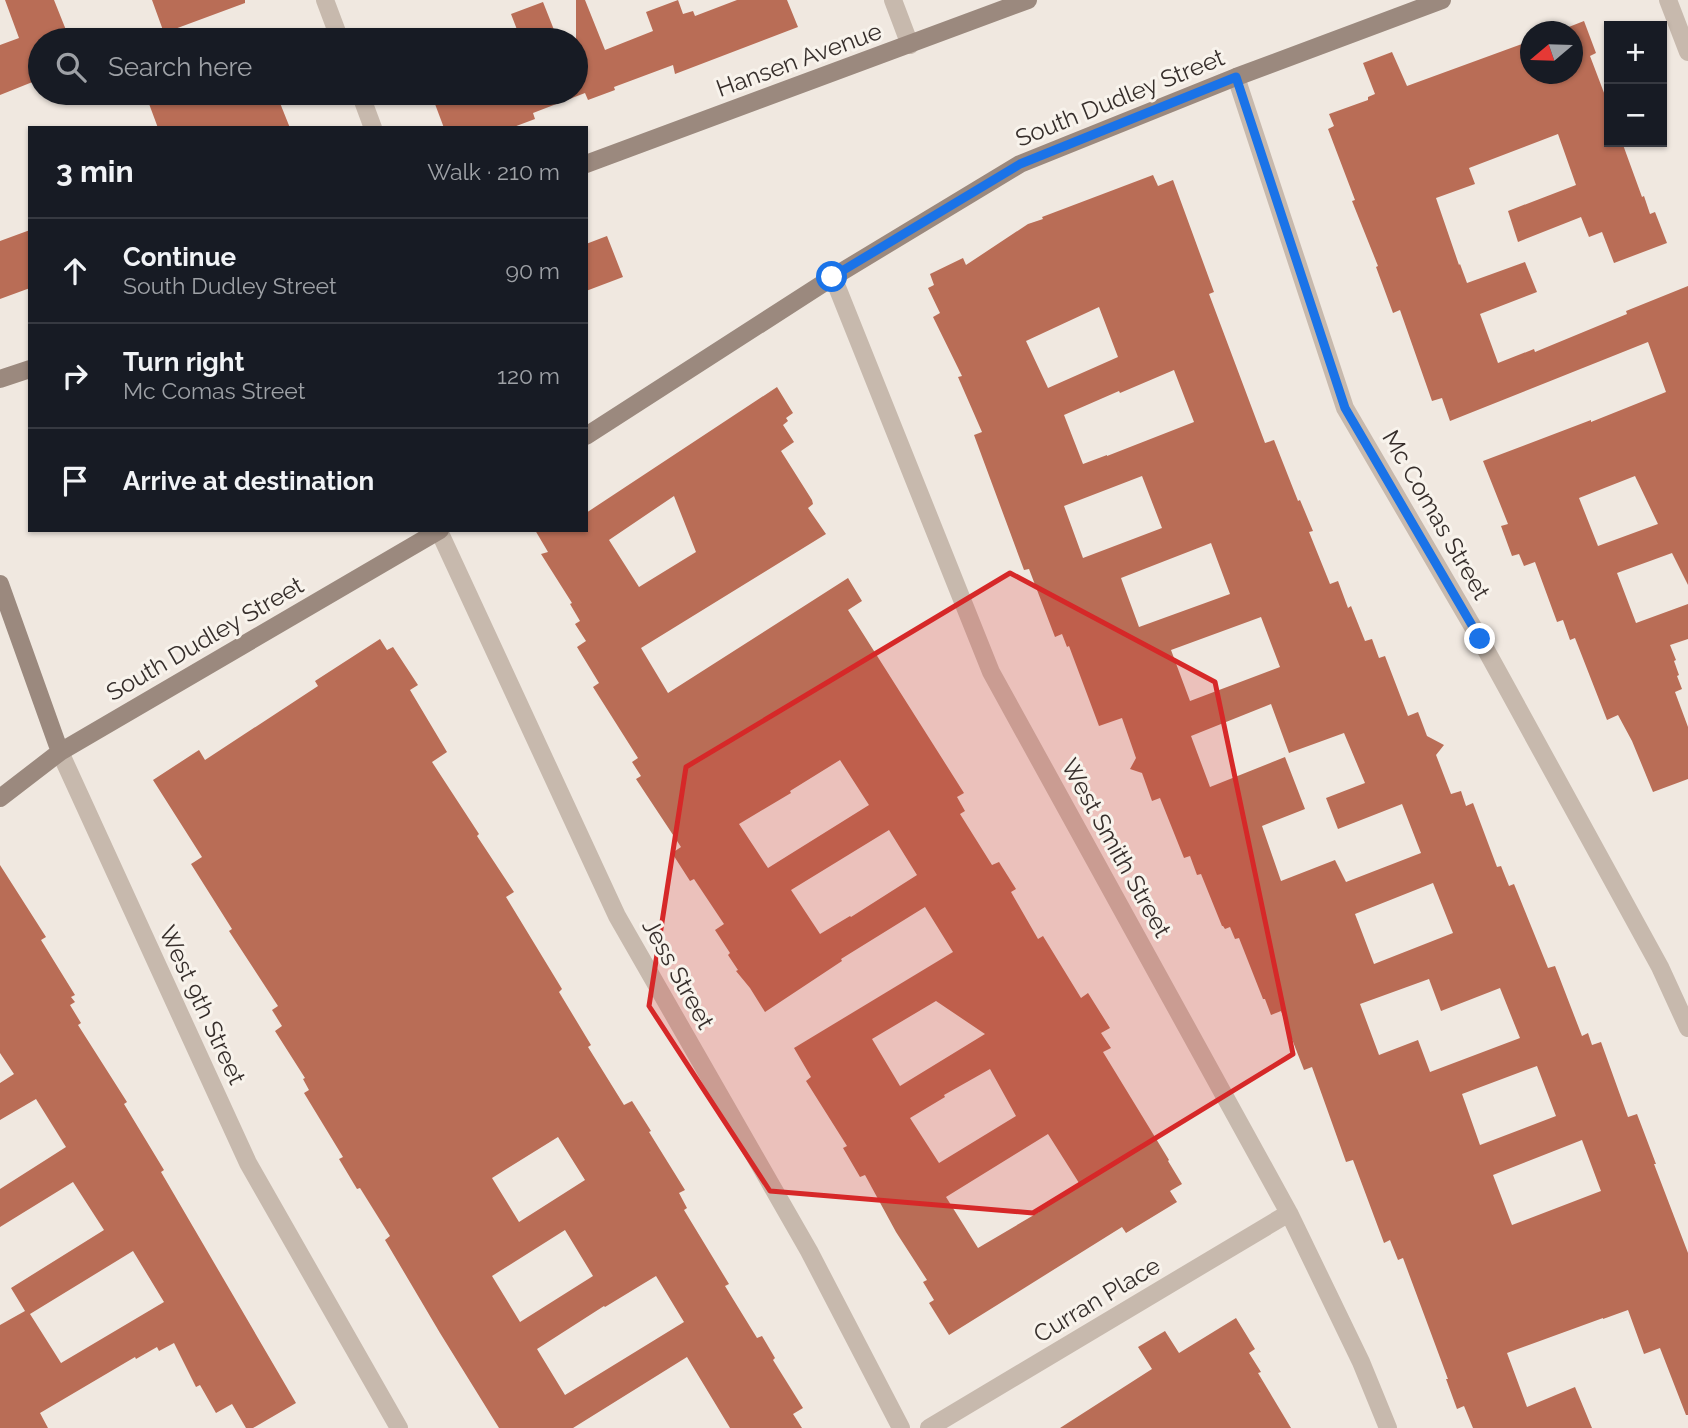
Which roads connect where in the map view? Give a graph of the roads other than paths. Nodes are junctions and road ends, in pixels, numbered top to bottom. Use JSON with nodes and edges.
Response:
{"nodes":[{"id":1,"x":325,"y":0,"type":"edge"},
{"id":2,"x":893,"y":0,"type":"edge"},
{"id":3,"x":1028,"y":0,"type":"edge"},
{"id":4,"x":1442,"y":0,"type":"edge"},
{"id":5,"x":1668,"y":0,"type":"edge"},
{"id":6,"x":336,"y":28,"type":"edge"},
{"id":7,"x":910,"y":45,"type":"junction"},
{"id":8,"x":1688,"y":52,"type":"edge"},
{"id":9,"x":1236,"y":77,"type":"junction"},
{"id":10,"x":364,"y":105,"type":"edge"},
{"id":11,"x":372,"y":126,"type":"edge"},
{"id":12,"x":588,"y":163,"type":"edge"},
{"id":13,"x":832,"y":277,"type":"junction"},
{"id":14,"x":28,"y":370,"type":"edge"},
{"id":15,"x":0,"y":379,"type":"edge"},
{"id":16,"x":588,"y":435,"type":"edge"},
{"id":17,"x":437,"y":532,"type":"edge"},
{"id":18,"x":439,"y":532,"type":"edge"},
{"id":19,"x":0,"y":584,"type":"edge"},
{"id":20,"x":60,"y":752,"type":"junction"},
{"id":21,"x":0,"y":798,"type":"edge"},
{"id":22,"x":1688,"y":1028,"type":"edge"},
{"id":23,"x":1289,"y":1213,"type":"junction"},
{"id":24,"x":399,"y":1428,"type":"edge"},
{"id":25,"x":901,"y":1428,"type":"edge"},
{"id":26,"x":929,"y":1428,"type":"edge"},
{"id":27,"x":1388,"y":1428,"type":"edge"}],
"edges":[{"from":1,"to":6,"type":"street"},
{"from":2,"to":7,"type":"street"},
{"from":3,"to":7,"type":"street","name":"Hansen Avenue"},
{"from":4,"to":9,"type":"street","name":"South Dudley Street"},
{"from":5,"to":8,"type":"street"},
{"from":7,"to":12,"type":"street","name":"Hansen Avenue"},
{"from":9,"to":13,"type":"street","name":"South Dudley Street"},
{"from":9,"to":22,"type":"street","name":"Mc Comas Street"},
{"from":10,"to":11,"type":"street"},
{"from":13,"to":16,"type":"street","name":"South Dudley Street"},
{"from":13,"to":23,"type":"street","name":"West Smith Street"},
{"from":14,"to":15,"type":"street"},
{"from":17,"to":20,"type":"street","name":"South Dudley Street"},
{"from":18,"to":25,"type":"street","name":"Jess Street"},
{"from":19,"to":20,"type":"street","name":"West 9th Street"},
{"from":20,"to":21,"type":"street","name":"South Dudley Street"},
{"from":20,"to":24,"type":"street","name":"West 9th Street"},
{"from":23,"to":26,"type":"street","name":"Curran Place"},
{"from":23,"to":27,"type":"street","name":"West Smith Street"}]}
